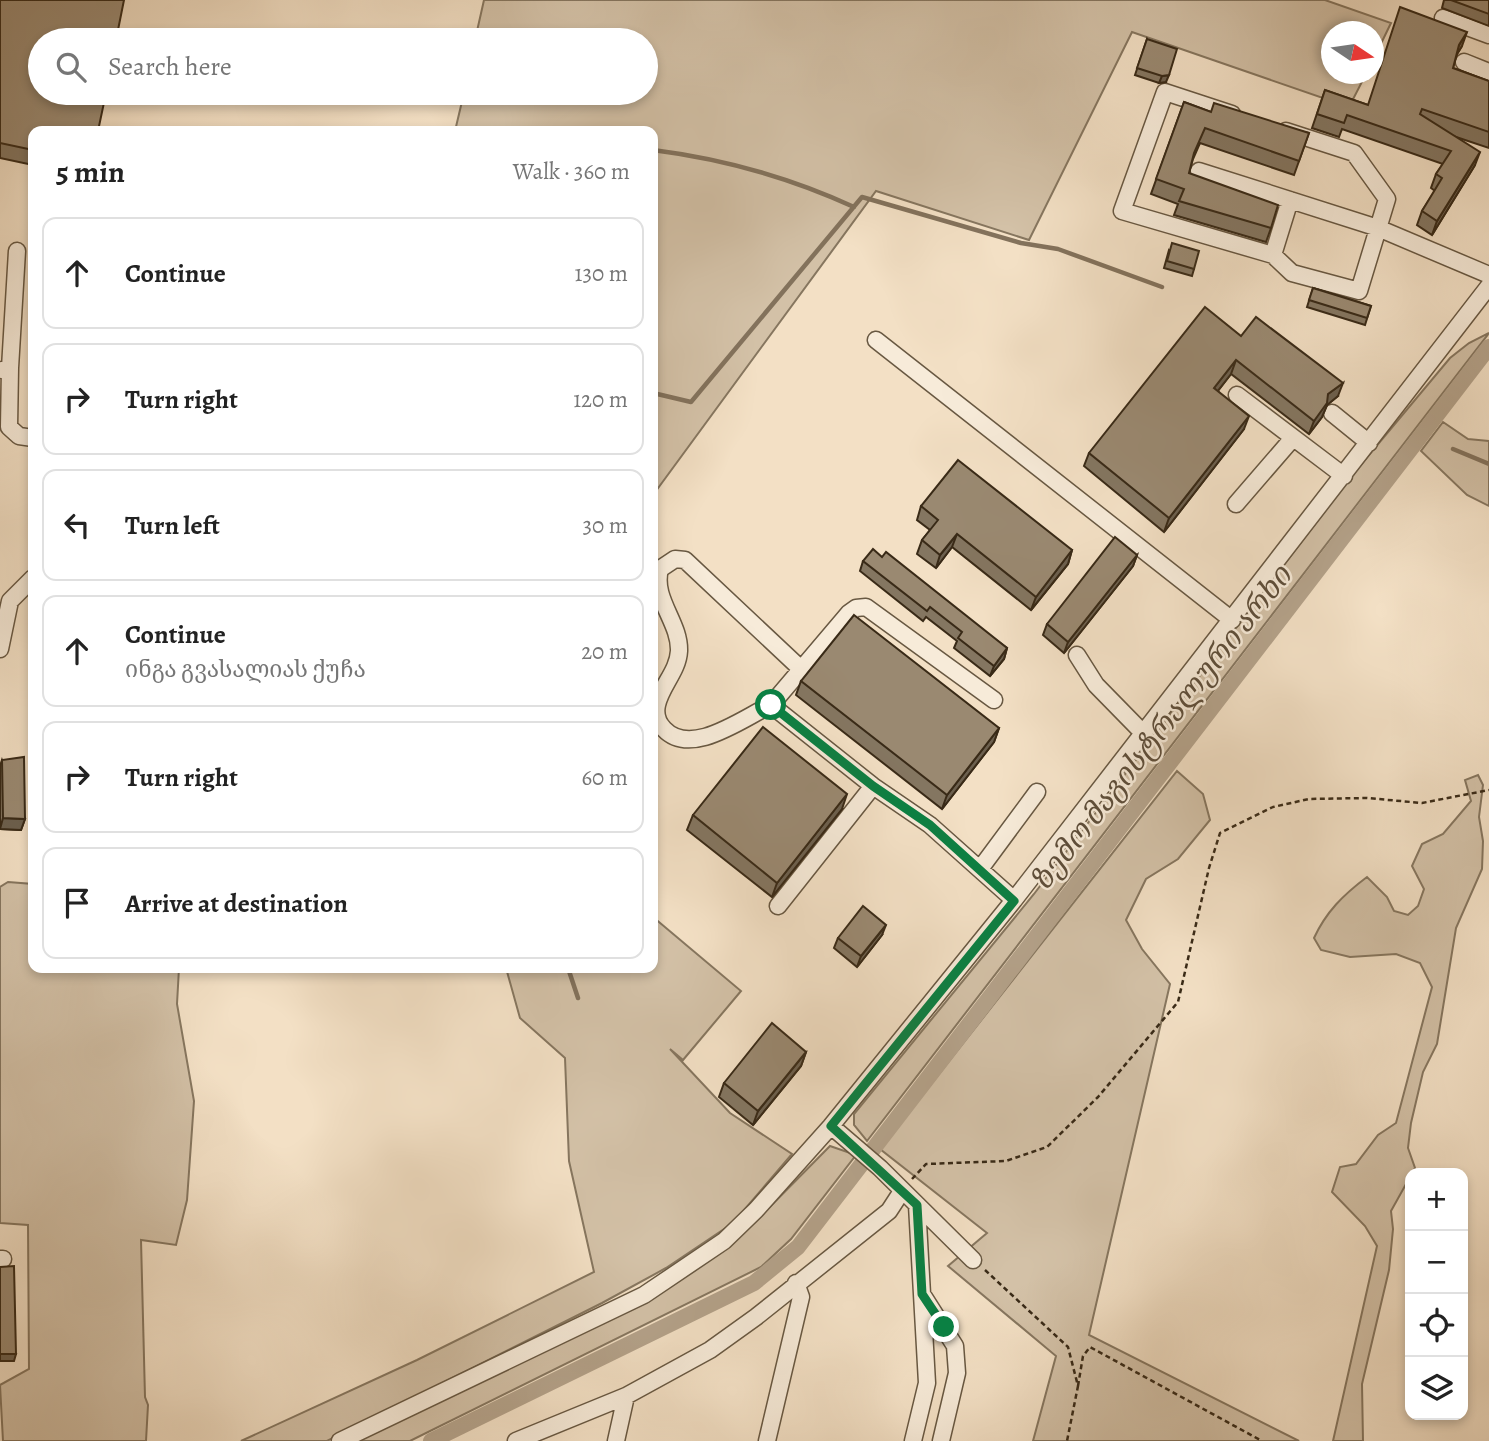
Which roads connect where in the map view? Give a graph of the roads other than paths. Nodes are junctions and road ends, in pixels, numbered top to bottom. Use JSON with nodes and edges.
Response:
{"nodes":[{"id":1,"x":1443,"y":18,"type":"dead end"},
{"id":2,"x":1489,"y":35,"type":"edge"},
{"id":3,"x":1464,"y":62,"type":"dead end"},
{"id":4,"x":1489,"y":72,"type":"edge"},
{"id":5,"x":1199,"y":171,"type":"dead end"},
{"id":6,"x":1290,"y":200,"type":"junction"},
{"id":7,"x":1378,"y":228,"type":"junction"},
{"id":8,"x":17,"y":251,"type":"dead end"},
{"id":9,"x":1273,"y":255,"type":"junction"},
{"id":10,"x":1489,"y":275,"type":"edge"},
{"id":11,"x":1489,"y":286,"type":"edge"},
{"id":12,"x":876,"y":340,"type":"dead end"},
{"id":13,"x":5,"y":370,"type":"edge"},
{"id":14,"x":1237,"y":395,"type":"dead end"},
{"id":15,"x":1332,"y":413,"type":"dead end"},
{"id":16,"x":28,"y":437,"type":"edge"},
{"id":17,"x":1293,"y":438,"type":"junction"},
{"id":18,"x":1369,"y":443,"type":"junction"},
{"id":19,"x":1344,"y":476,"type":"junction"},
{"id":20,"x":1236,"y":504,"type":"dead end"},
{"id":21,"x":28,"y":583,"type":"edge"},
{"id":22,"x":1233,"y":620,"type":"junction"},
{"id":23,"x":0,"y":649,"type":"edge"},
{"id":24,"x":1077,"y":655,"type":"dead end"},
{"id":25,"x":801,"y":670,"type":"junction"},
{"id":26,"x":994,"y":701,"type":"dead end"},
{"id":27,"x":658,"y":704,"type":"edge"},
{"id":28,"x":771,"y":705,"type":"junction"},
{"id":29,"x":658,"y":723,"type":"edge"},
{"id":30,"x":1145,"y":735,"type":"junction"},
{"id":31,"x":873,"y":786,"type":"junction"},
{"id":32,"x":1037,"y":792,"type":"dead end"},
{"id":33,"x":979,"y":869,"type":"junction"},
{"id":34,"x":1014,"y":901,"type":"junction"},
{"id":35,"x":778,"y":906,"type":"dead end"},
{"id":36,"x":831,"y":1126,"type":"junction"},
{"id":37,"x":902,"y":1191,"type":"junction"},
{"id":38,"x":917,"y":1205,"type":"junction"},
{"id":39,"x":974,"y":1260,"type":"road end"},
{"id":40,"x":796,"y":1283,"type":"junction"},
{"id":41,"x":922,"y":1294,"type":"junction"},
{"id":42,"x":626,"y":1396,"type":"junction"},
{"id":43,"x":535,"y":1437,"type":"edge"},
{"id":44,"x":340,"y":1441,"type":"edge"},
{"id":45,"x":516,"y":1441,"type":"edge"},
{"id":46,"x":615,"y":1441,"type":"edge"},
{"id":47,"x":767,"y":1441,"type":"edge"},
{"id":48,"x":913,"y":1441,"type":"edge"},
{"id":49,"x":941,"y":1441,"type":"edge"}],
"edges":[{"from":1,"to":2,"type":"street"},
{"from":3,"to":4,"type":"street"},
{"from":5,"to":6,"type":"street"},
{"from":6,"to":7,"type":"street"},
{"from":6,"to":9,"type":"street"},
{"from":7,"to":9,"type":"street"},
{"from":7,"to":9,"type":"street"},
{"from":7,"to":10,"type":"street"},
{"from":8,"to":13,"type":"street"},
{"from":11,"to":18,"type":"street"},
{"from":12,"to":22,"type":"street"},
{"from":13,"to":16,"type":"street"},
{"from":14,"to":17,"type":"street"},
{"from":15,"to":18,"type":"street"},
{"from":17,"to":19,"type":"street"},
{"from":17,"to":20,"type":"street"},
{"from":18,"to":19,"type":"street"},
{"from":19,"to":22,"type":"street"},
{"from":21,"to":23,"type":"street"},
{"from":22,"to":30,"type":"street"},
{"from":24,"to":30,"type":"street"},
{"from":25,"to":26,"type":"street"},
{"from":25,"to":27,"type":"street"},
{"from":25,"to":28,"type":"street"},
{"from":28,"to":29,"type":"street"},
{"from":28,"to":31,"type":"street"},
{"from":30,"to":34,"type":"street"},
{"from":31,"to":33,"type":"street"},
{"from":31,"to":35,"type":"street"},
{"from":32,"to":33,"type":"street"},
{"from":33,"to":34,"type":"street"},
{"from":34,"to":36,"type":"street"},
{"from":36,"to":37,"type":"street"},
{"from":36,"to":44,"type":"street"},
{"from":37,"to":38,"type":"street"},
{"from":37,"to":40,"type":"street"},
{"from":38,"to":39,"type":"street"},
{"from":38,"to":41,"type":"street"},
{"from":40,"to":42,"type":"street"},
{"from":40,"to":47,"type":"street"},
{"from":41,"to":48,"type":"street"},
{"from":41,"to":49,"type":"street"},
{"from":42,"to":43,"type":"street"},
{"from":42,"to":46,"type":"street"},
{"from":43,"to":45,"type":"street"}]}
